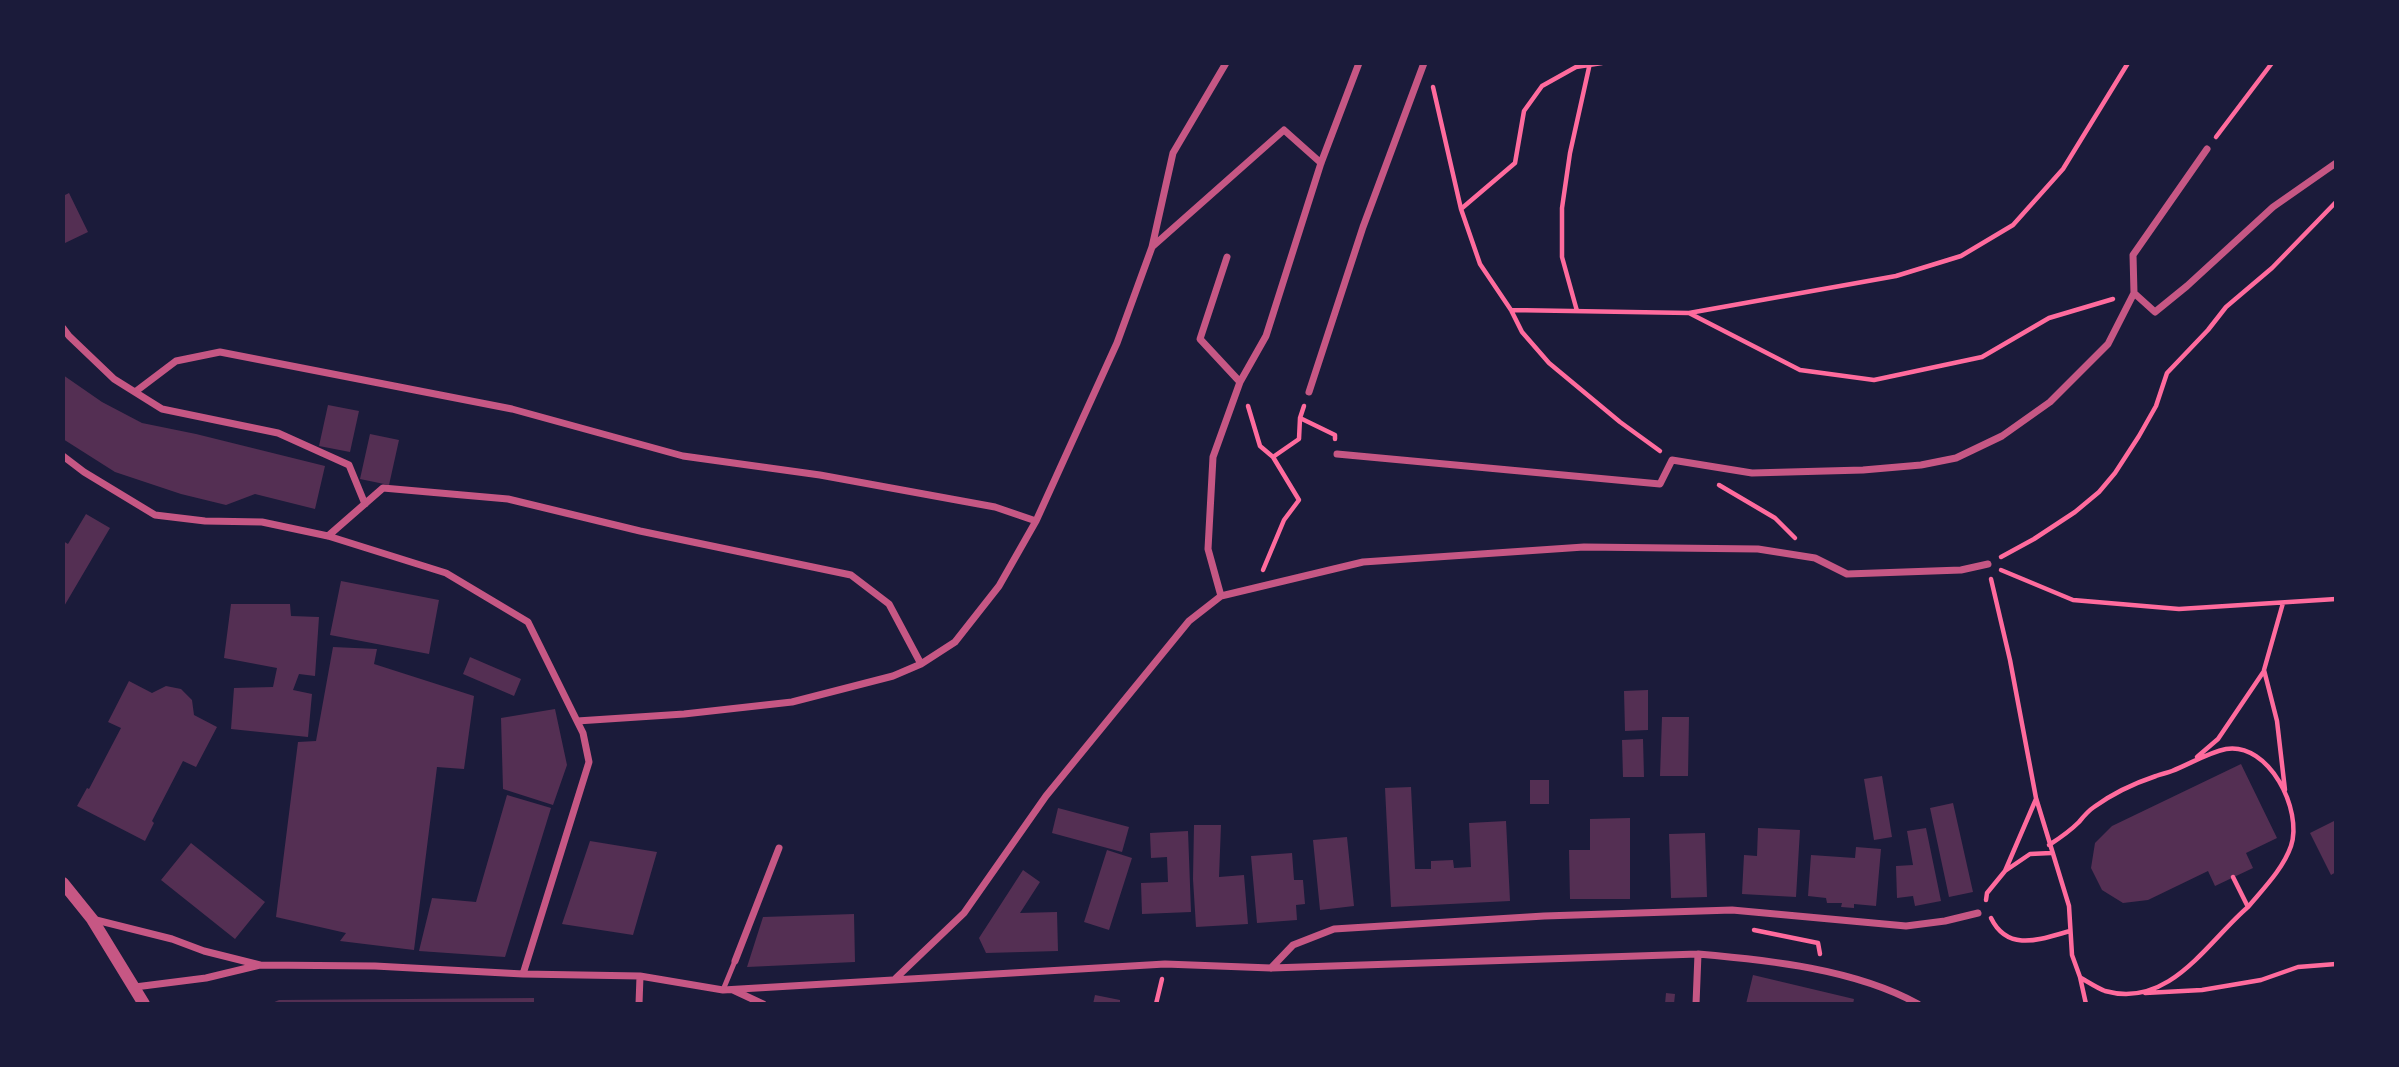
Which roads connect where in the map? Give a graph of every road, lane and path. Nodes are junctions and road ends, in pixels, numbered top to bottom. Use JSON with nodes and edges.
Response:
{"nodes":[{"id":1,"x":1226,"y":63,"type":"edge"},
{"id":2,"x":1359,"y":63,"type":"edge"},
{"id":3,"x":1424,"y":63,"type":"edge"},
{"id":4,"x":1602,"y":63,"type":"edge"},
{"id":5,"x":2128,"y":63,"type":"edge"},
{"id":6,"x":2272,"y":63,"type":"edge"},
{"id":7,"x":1590,"y":64,"type":"edge"},
{"id":8,"x":1431,"y":76,"type":"dead end"},
{"id":9,"x":2207,"y":149,"type":"joint"},
{"id":10,"x":1321,"y":163,"type":"junction"},
{"id":11,"x":2336,"y":163,"type":"edge"},
{"id":12,"x":2336,"y":202,"type":"edge"},
{"id":13,"x":1461,"y":209,"type":"junction"},
{"id":14,"x":1152,"y":247,"type":"junction"},
{"id":15,"x":1227,"y":257,"type":"dead end"},
{"id":16,"x":2134,"y":293,"type":"junction"},
{"id":17,"x":1511,"y":310,"type":"junction"},
{"id":18,"x":1577,"y":311,"type":"junction"},
{"id":19,"x":1689,"y":313,"type":"junction"},
{"id":20,"x":63,"y":328,"type":"edge"},
{"id":21,"x":1240,"y":382,"type":"junction"},
{"id":22,"x":135,"y":392,"type":"junction"},
{"id":23,"x":1309,"y":392,"type":"joint"},
{"id":24,"x":1300,"y":418,"type":"junction"},
{"id":25,"x":1335,"y":435,"type":"dead end"},
{"id":26,"x":1337,"y":454,"type":"dead end"},
{"id":27,"x":63,"y":456,"type":"edge"},
{"id":28,"x":1273,"y":457,"type":"junction"},
{"id":29,"x":1672,"y":460,"type":"junction"},
{"id":30,"x":1717,"y":484,"type":"dead end"},
{"id":31,"x":365,"y":504,"type":"junction"},
{"id":32,"x":1036,"y":521,"type":"junction"},
{"id":33,"x":328,"y":536,"type":"junction"},
{"id":34,"x":1815,"y":558,"type":"junction"},
{"id":35,"x":1988,"y":564,"type":"junction"},
{"id":36,"x":1257,"y":587,"type":"junction"},
{"id":37,"x":1221,"y":596,"type":"junction"},
{"id":38,"x":2336,"y":599,"type":"edge"},
{"id":39,"x":2283,"y":603,"type":"junction"},
{"id":40,"x":921,"y":664,"type":"junction"},
{"id":41,"x":2264,"y":670,"type":"junction"},
{"id":42,"x":577,"y":721,"type":"junction"},
{"id":43,"x":2194,"y":760,"type":"junction"},
{"id":44,"x":2285,"y":791,"type":"junction"},
{"id":45,"x":2036,"y":798,"type":"junction"},
{"id":46,"x":2049,"y":845,"type":"junction"},
{"id":47,"x":779,"y":848,"type":"dead end"},
{"id":48,"x":2051,"y":853,"type":"junction"},
{"id":49,"x":2005,"y":872,"type":"junction"},
{"id":50,"x":2233,"y":877,"type":"dead end"},
{"id":51,"x":63,"y":883,"type":"edge"},
{"id":52,"x":1987,"y":892,"type":"dead end"},
{"id":53,"x":2248,"y":907,"type":"junction"},
{"id":54,"x":1978,"y":913,"type":"dead end"},
{"id":55,"x":92,"y":919,"type":"junction"},
{"id":56,"x":1747,"y":929,"type":"dead end"},
{"id":57,"x":2070,"y":931,"type":"junction"},
{"id":58,"x":2010,"y":938,"type":"dead end"},
{"id":59,"x":1698,"y":954,"type":"junction"},
{"id":60,"x":1820,"y":954,"type":"dead end"},
{"id":61,"x":735,"y":961,"type":"joint"},
{"id":62,"x":1165,"y":964,"type":"junction"},
{"id":63,"x":2336,"y":964,"type":"edge"},
{"id":64,"x":260,"y":965,"type":"junction"},
{"id":65,"x":1271,"y":968,"type":"junction"},
{"id":66,"x":523,"y":974,"type":"junction"},
{"id":67,"x":640,"y":976,"type":"junction"},
{"id":68,"x":2080,"y":977,"type":"junction"},
{"id":69,"x":895,"y":979,"type":"junction"},
{"id":70,"x":135,"y":987,"type":"junction"},
{"id":71,"x":723,"y":990,"type":"junction"},
{"id":72,"x":732,"y":990,"type":"junction"},
{"id":73,"x":2141,"y":993,"type":"junction"},
{"id":74,"x":144,"y":1004,"type":"edge"},
{"id":75,"x":639,"y":1004,"type":"edge"},
{"id":76,"x":763,"y":1004,"type":"edge"},
{"id":77,"x":1156,"y":1004,"type":"edge"},
{"id":78,"x":1696,"y":1004,"type":"edge"},
{"id":79,"x":1918,"y":1004,"type":"edge"},
{"id":80,"x":2086,"y":1004,"type":"edge"}],
"edges":[{"from":1,"to":14,"type":"street"},
{"from":2,"to":10,"type":"street"},
{"from":3,"to":23,"type":"street"},
{"from":4,"to":7,"type":"path"},
{"from":5,"to":19,"type":"path"},
{"from":6,"to":9,"type":"path"},
{"from":7,"to":13,"type":"path"},
{"from":7,"to":18,"type":"path"},
{"from":8,"to":13,"type":"path"},
{"from":9,"to":16,"type":"street"},
{"from":10,"to":14,"type":"street"},
{"from":10,"to":21,"type":"street"},
{"from":11,"to":16,"type":"street"},
{"from":12,"to":35,"type":"path"},
{"from":13,"to":17,"type":"path"},
{"from":14,"to":32,"type":"street"},
{"from":15,"to":21,"type":"street"},
{"from":16,"to":19,"type":"path"},
{"from":16,"to":29,"type":"street"},
{"from":17,"to":18,"type":"path"},
{"from":17,"to":29,"type":"path"},
{"from":18,"to":19,"type":"path"},
{"from":20,"to":22,"type":"street"},
{"from":21,"to":28,"type":"path"},
{"from":21,"to":37,"type":"street"},
{"from":22,"to":31,"type":"street"},
{"from":22,"to":32,"type":"street"},
{"from":23,"to":24,"type":"path"},
{"from":24,"to":25,"type":"path"},
{"from":24,"to":28,"type":"path"},
{"from":26,"to":29,"type":"street"},
{"from":27,"to":33,"type":"street"},
{"from":28,"to":36,"type":"path"},
{"from":30,"to":34,"type":"path"},
{"from":31,"to":33,"type":"street"},
{"from":31,"to":40,"type":"street"},
{"from":32,"to":40,"type":"street"},
{"from":33,"to":42,"type":"street"},
{"from":34,"to":35,"type":"street"},
{"from":34,"to":36,"type":"street"},
{"from":35,"to":39,"type":"path"},
{"from":35,"to":45,"type":"path"},
{"from":36,"to":37,"type":"street"},
{"from":37,"to":69,"type":"street"},
{"from":38,"to":39,"type":"path"},
{"from":39,"to":41,"type":"path"},
{"from":40,"to":42,"type":"street"},
{"from":41,"to":43,"type":"path"},
{"from":41,"to":44,"type":"path"},
{"from":42,"to":66,"type":"street"},
{"from":43,"to":44,"type":"path"},
{"from":43,"to":46,"type":"path"},
{"from":44,"to":53,"type":"path"},
{"from":45,"to":46,"type":"path"},
{"from":45,"to":49,"type":"path"},
{"from":46,"to":48,"type":"path"},
{"from":47,"to":61,"type":"street"},
{"from":48,"to":49,"type":"path"},
{"from":48,"to":57,"type":"path"},
{"from":49,"to":52,"type":"path"},
{"from":50,"to":53,"type":"path"},
{"from":51,"to":55,"type":"street"},
{"from":53,"to":73,"type":"path"},
{"from":54,"to":65,"type":"street"},
{"from":55,"to":64,"type":"street"},
{"from":55,"to":70,"type":"street"},
{"from":56,"to":60,"type":"path"},
{"from":57,"to":58,"type":"path"},
{"from":57,"to":68,"type":"path"},
{"from":59,"to":65,"type":"street"},
{"from":59,"to":78,"type":"street"},
{"from":59,"to":79,"type":"street"},
{"from":61,"to":71,"type":"lane"},
{"from":62,"to":65,"type":"street"},
{"from":62,"to":69,"type":"street"},
{"from":62,"to":77,"type":"path"},
{"from":63,"to":73,"type":"path"},
{"from":64,"to":66,"type":"street"},
{"from":64,"to":70,"type":"street"},
{"from":66,"to":67,"type":"street"},
{"from":67,"to":71,"type":"street"},
{"from":67,"to":75,"type":"street"},
{"from":68,"to":73,"type":"path"},
{"from":68,"to":80,"type":"path"},
{"from":69,"to":72,"type":"street"},
{"from":70,"to":74,"type":"street"},
{"from":71,"to":72,"type":"street"},
{"from":72,"to":76,"type":"street"}]}
